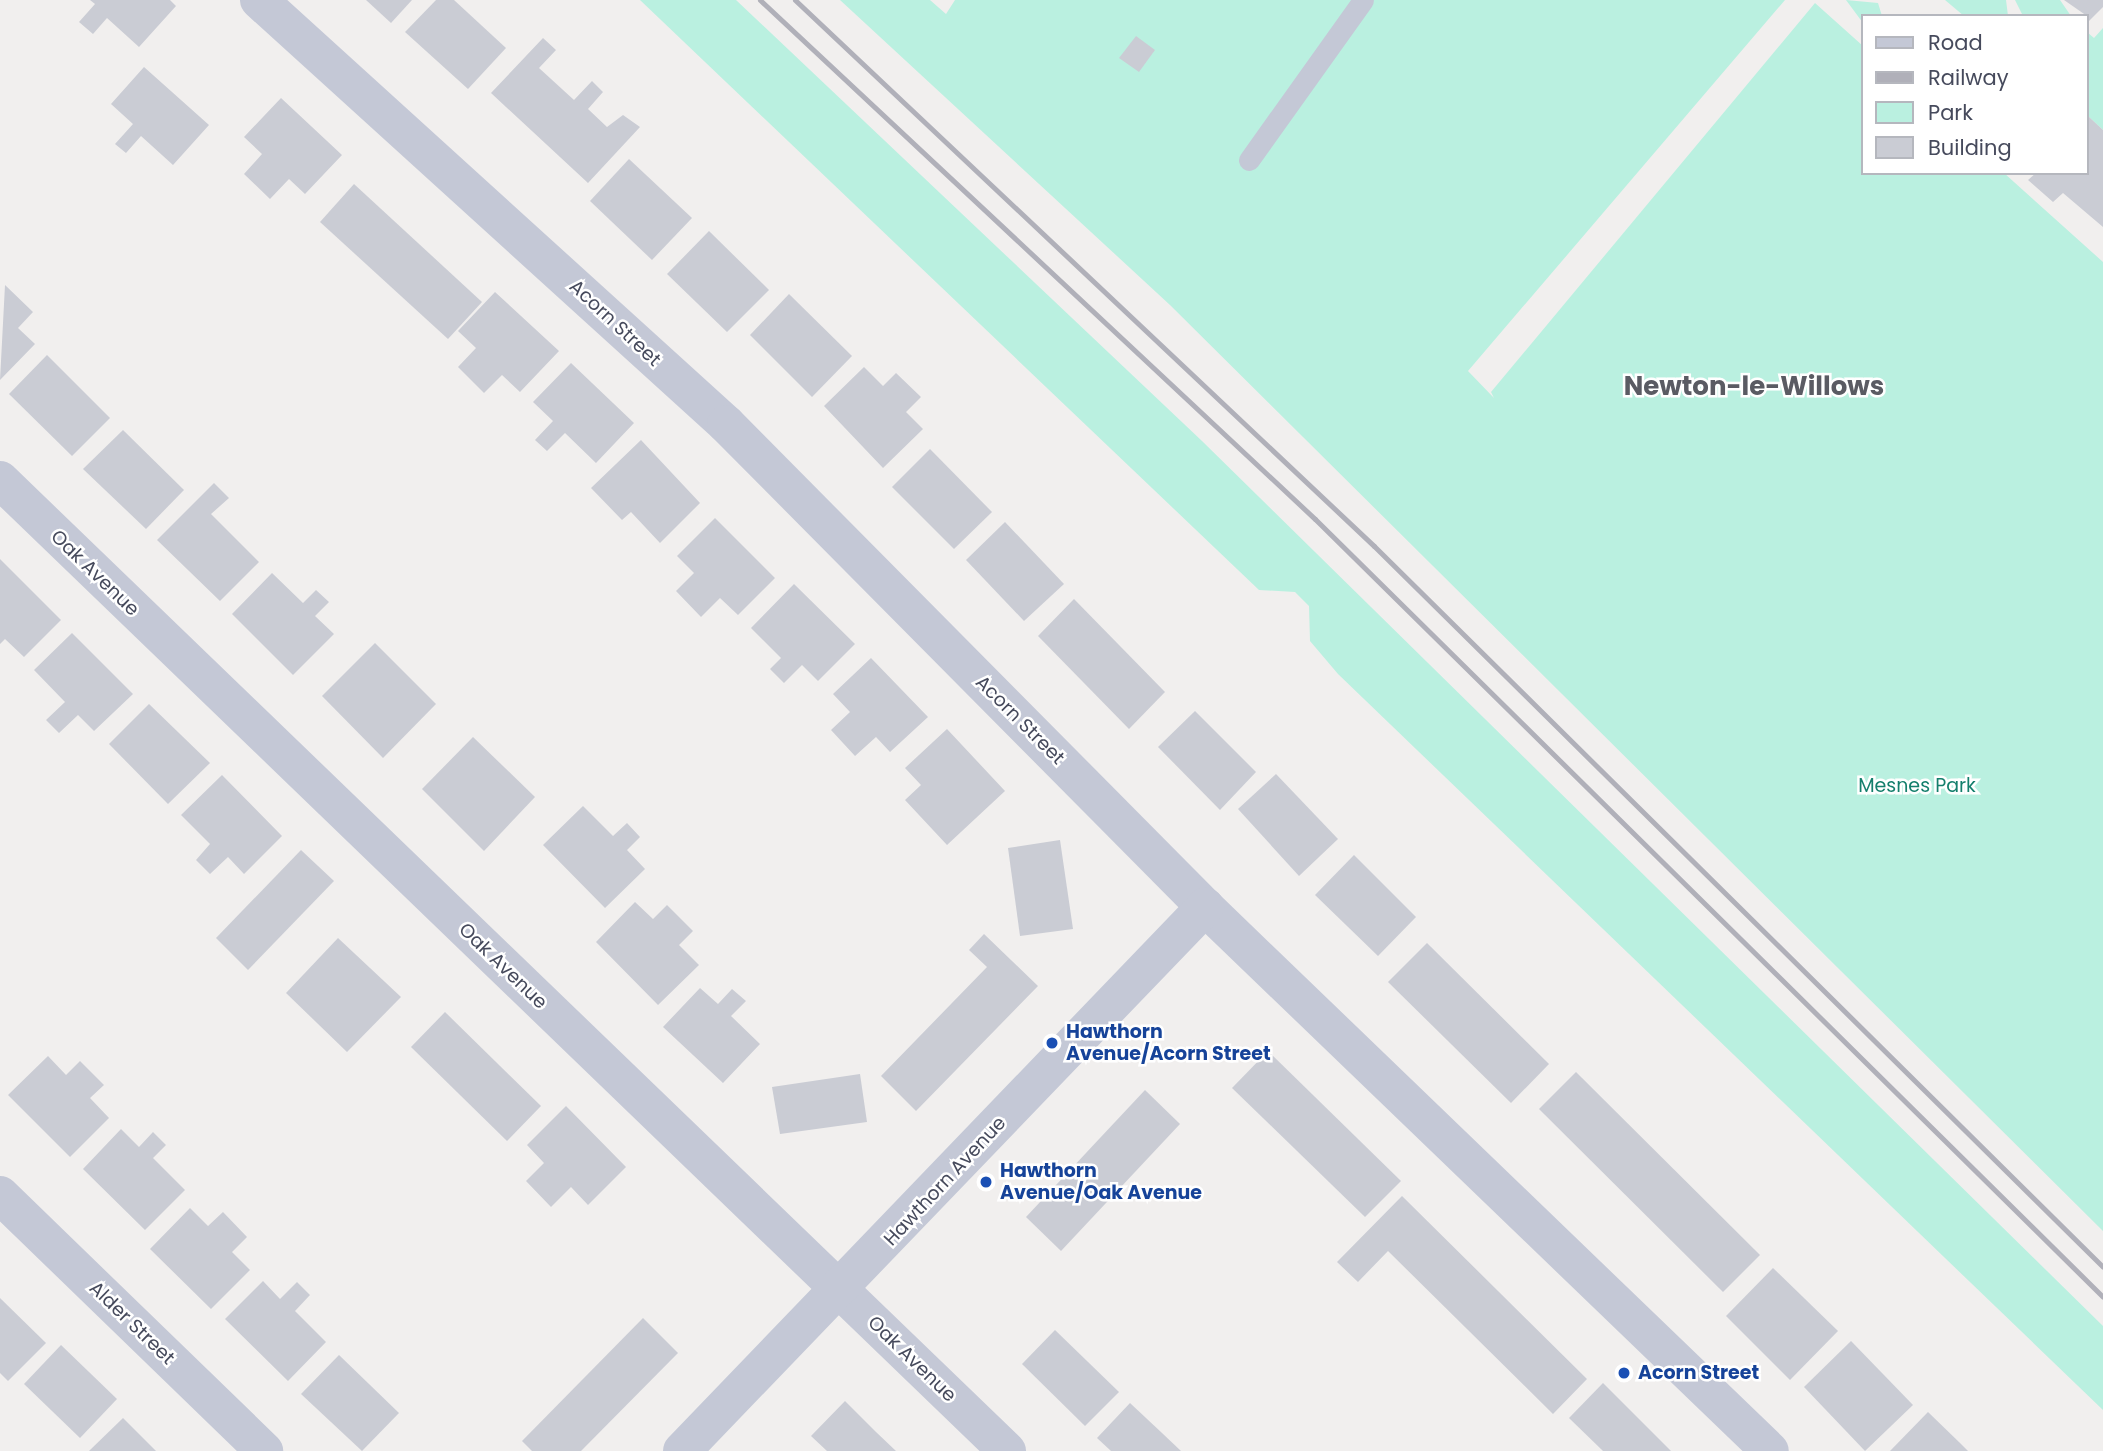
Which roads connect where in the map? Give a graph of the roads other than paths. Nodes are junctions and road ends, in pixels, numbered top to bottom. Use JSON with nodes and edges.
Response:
{"nodes":[{"id":1,"x":258,"y":0,"type":"edge"},
{"id":2,"x":1363,"y":0,"type":"edge"},
{"id":3,"x":1249,"y":160,"type":"dead end"},
{"id":4,"x":0,"y":481,"type":"edge"},
{"id":5,"x":1205,"y":906,"type":"junction"},
{"id":6,"x":0,"y":1195,"type":"edge"},
{"id":7,"x":842,"y":1290,"type":"junction"},
{"id":8,"x":264,"y":1451,"type":"edge"},
{"id":9,"x":682,"y":1451,"type":"edge"},
{"id":10,"x":1007,"y":1451,"type":"edge"},
{"id":11,"x":1770,"y":1451,"type":"edge"}],
"edges":[{"from":1,"to":5,"type":"street","name":"Acorn Street"},
{"from":2,"to":3,"type":"lane"},
{"from":4,"to":7,"type":"street","name":"Oak Avenue"},
{"from":5,"to":7,"type":"street","name":"Hawthorn Avenue"},
{"from":5,"to":11,"type":"street","name":"Acorn Street"},
{"from":6,"to":8,"type":"street","name":"Alder Street"},
{"from":7,"to":9,"type":"street","name":"Hawthorn Avenue"},
{"from":7,"to":10,"type":"street","name":"Oak Avenue"}]}
